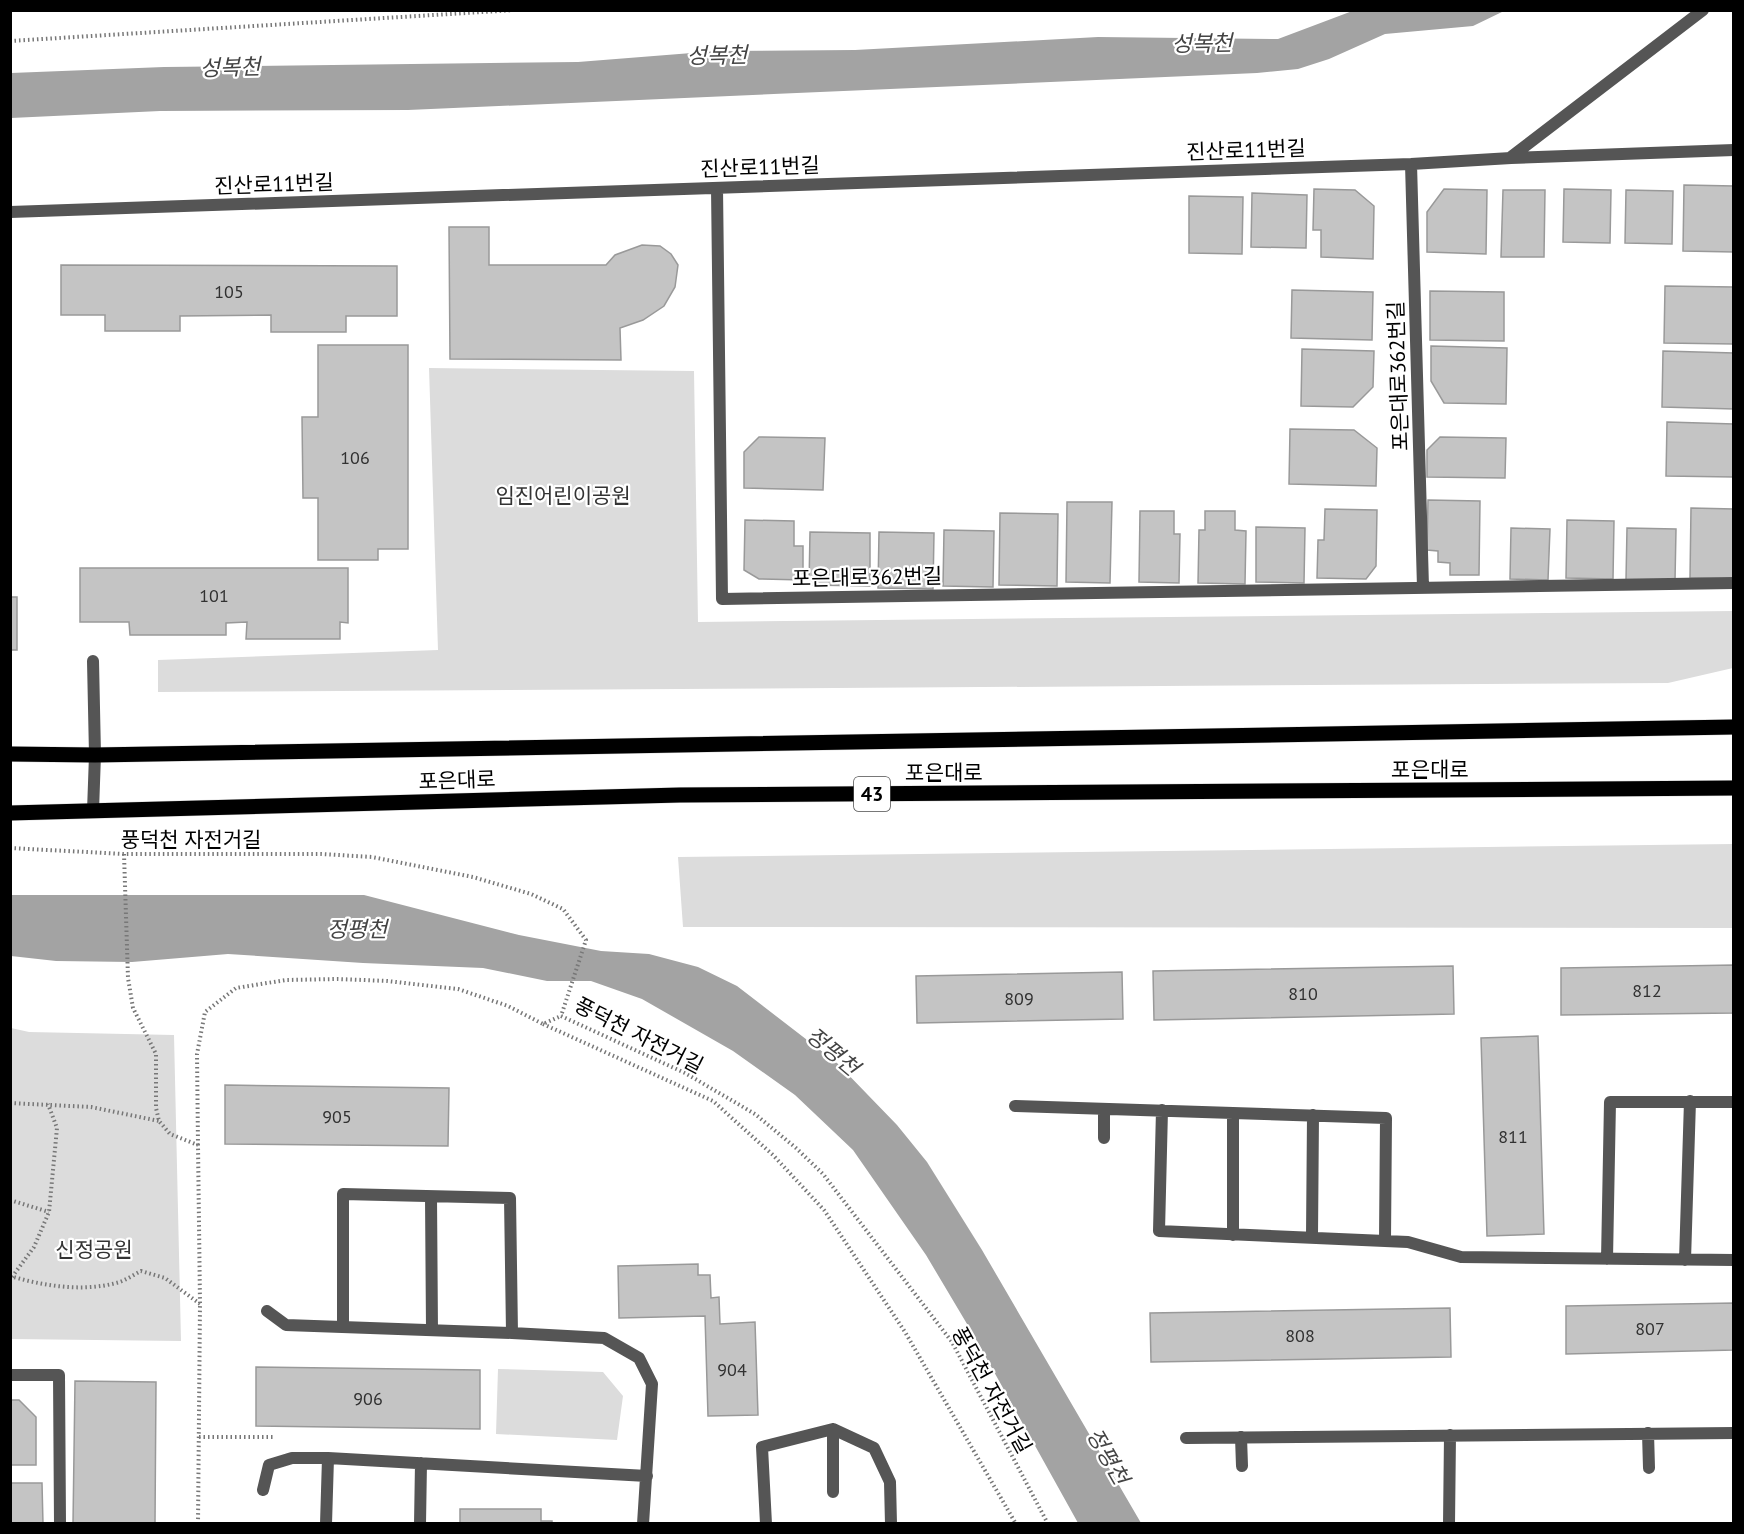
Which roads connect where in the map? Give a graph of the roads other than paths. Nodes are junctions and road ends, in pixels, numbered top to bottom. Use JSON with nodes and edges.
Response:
{"nodes":[{"id":1,"x":1703,"y":10,"type":"edge"},
{"id":2,"x":1734,"y":150,"type":"edge"},
{"id":3,"x":1511,"y":158,"type":"junction"},
{"id":4,"x":1411,"y":164,"type":"junction"},
{"id":5,"x":717,"y":189,"type":"junction"},
{"id":6,"x":10,"y":212,"type":"edge"},
{"id":7,"x":1734,"y":583,"type":"edge"},
{"id":8,"x":1423,"y":587,"type":"junction"},
{"id":9,"x":93,"y":662,"type":"dead end"},
{"id":10,"x":1734,"y":727,"type":"edge"},
{"id":11,"x":10,"y":754,"type":"edge"},
{"id":12,"x":94,"y":755,"type":"junction"},
{"id":13,"x":1734,"y":788,"type":"edge"},
{"id":14,"x":93,"y":811,"type":"junction"},
{"id":15,"x":10,"y":813,"type":"edge"},
{"id":16,"x":1690,"y":1101,"type":"junction"},
{"id":17,"x":1734,"y":1102,"type":"edge"},
{"id":18,"x":1015,"y":1106,"type":"dead end"},
{"id":19,"x":1104,"y":1109,"type":"junction"},
{"id":20,"x":1162,"y":1110,"type":"junction"},
{"id":21,"x":1233,"y":1113,"type":"junction"},
{"id":22,"x":1312,"y":1116,"type":"junction"},
{"id":23,"x":1104,"y":1138,"type":"dead end"},
{"id":24,"x":431,"y":1197,"type":"junction"},
{"id":25,"x":1233,"y":1235,"type":"junction"},
{"id":26,"x":1312,"y":1236,"type":"junction"},
{"id":27,"x":1385,"y":1240,"type":"junction"},
{"id":28,"x":1607,"y":1259,"type":"junction"},
{"id":29,"x":1684,"y":1260,"type":"junction"},
{"id":30,"x":1734,"y":1260,"type":"edge"},
{"id":31,"x":267,"y":1311,"type":"dead end"},
{"id":32,"x":343,"y":1327,"type":"junction"},
{"id":33,"x":432,"y":1330,"type":"junction"},
{"id":34,"x":512,"y":1333,"type":"junction"},
{"id":35,"x":10,"y":1375,"type":"edge"},
{"id":36,"x":833,"y":1429,"type":"junction"},
{"id":37,"x":1648,"y":1433,"type":"junction"},
{"id":38,"x":1734,"y":1433,"type":"edge"},
{"id":39,"x":1449,"y":1435,"type":"junction"},
{"id":40,"x":1241,"y":1437,"type":"junction"},
{"id":41,"x":1186,"y":1438,"type":"dead end"},
{"id":42,"x":328,"y":1458,"type":"junction"},
{"id":43,"x":421,"y":1463,"type":"junction"},
{"id":44,"x":1242,"y":1466,"type":"dead end"},
{"id":45,"x":1649,"y":1468,"type":"dead end"},
{"id":46,"x":646,"y":1476,"type":"junction"},
{"id":47,"x":263,"y":1490,"type":"dead end"},
{"id":48,"x":833,"y":1492,"type":"dead end"},
{"id":49,"x":60,"y":1524,"type":"edge"},
{"id":50,"x":326,"y":1524,"type":"edge"},
{"id":51,"x":420,"y":1524,"type":"edge"},
{"id":52,"x":643,"y":1524,"type":"edge"},
{"id":53,"x":766,"y":1524,"type":"edge"},
{"id":54,"x":891,"y":1524,"type":"edge"},
{"id":55,"x":1449,"y":1524,"type":"edge"}],
"edges":[{"from":1,"to":3,"type":"street"},
{"from":2,"to":3,"type":"street","name":"진산로11번길"},
{"from":3,"to":4,"type":"street","name":"진산로11번길"},
{"from":4,"to":5,"type":"street","name":"진산로11번길"},
{"from":4,"to":8,"type":"street","name":"포은대로362번길"},
{"from":5,"to":6,"type":"street","name":"진산로11번길"},
{"from":5,"to":8,"type":"street","name":"포은대로362번길"},
{"from":7,"to":8,"type":"street","name":"포은대로362번길"},
{"from":9,"to":12,"type":"street"},
{"from":10,"to":12,"type":"main road","name":"포은대로"},
{"from":11,"to":12,"type":"main road","name":"포은대로"},
{"from":12,"to":14,"type":"street"},
{"from":13,"to":14,"type":"main road","name":"포은대로","number":"43"},
{"from":14,"to":15,"type":"main road","name":"포은대로","number":"43"},
{"from":16,"to":17,"type":"street"},
{"from":16,"to":28,"type":"street"},
{"from":16,"to":29,"type":"street"},
{"from":18,"to":19,"type":"street"},
{"from":19,"to":20,"type":"street"},
{"from":19,"to":23,"type":"street"},
{"from":20,"to":21,"type":"street"},
{"from":20,"to":25,"type":"street"},
{"from":21,"to":22,"type":"street"},
{"from":21,"to":25,"type":"street"},
{"from":22,"to":26,"type":"street"},
{"from":22,"to":27,"type":"street"},
{"from":24,"to":32,"type":"street"},
{"from":24,"to":33,"type":"street"},
{"from":24,"to":34,"type":"street"},
{"from":25,"to":26,"type":"street"},
{"from":26,"to":27,"type":"street"},
{"from":27,"to":28,"type":"street"},
{"from":28,"to":29,"type":"street"},
{"from":29,"to":30,"type":"street"},
{"from":31,"to":32,"type":"street"},
{"from":32,"to":33,"type":"street"},
{"from":33,"to":34,"type":"street"},
{"from":34,"to":46,"type":"street"},
{"from":35,"to":49,"type":"street"},
{"from":36,"to":48,"type":"street"},
{"from":36,"to":53,"type":"street"},
{"from":36,"to":54,"type":"street"},
{"from":37,"to":38,"type":"street"},
{"from":37,"to":39,"type":"street"},
{"from":37,"to":45,"type":"street"},
{"from":39,"to":40,"type":"street"},
{"from":39,"to":55,"type":"street"},
{"from":40,"to":41,"type":"street"},
{"from":40,"to":44,"type":"street"},
{"from":42,"to":43,"type":"street"},
{"from":42,"to":47,"type":"street"},
{"from":42,"to":50,"type":"street"},
{"from":43,"to":46,"type":"street"},
{"from":43,"to":51,"type":"street"},
{"from":46,"to":52,"type":"street"}]}
